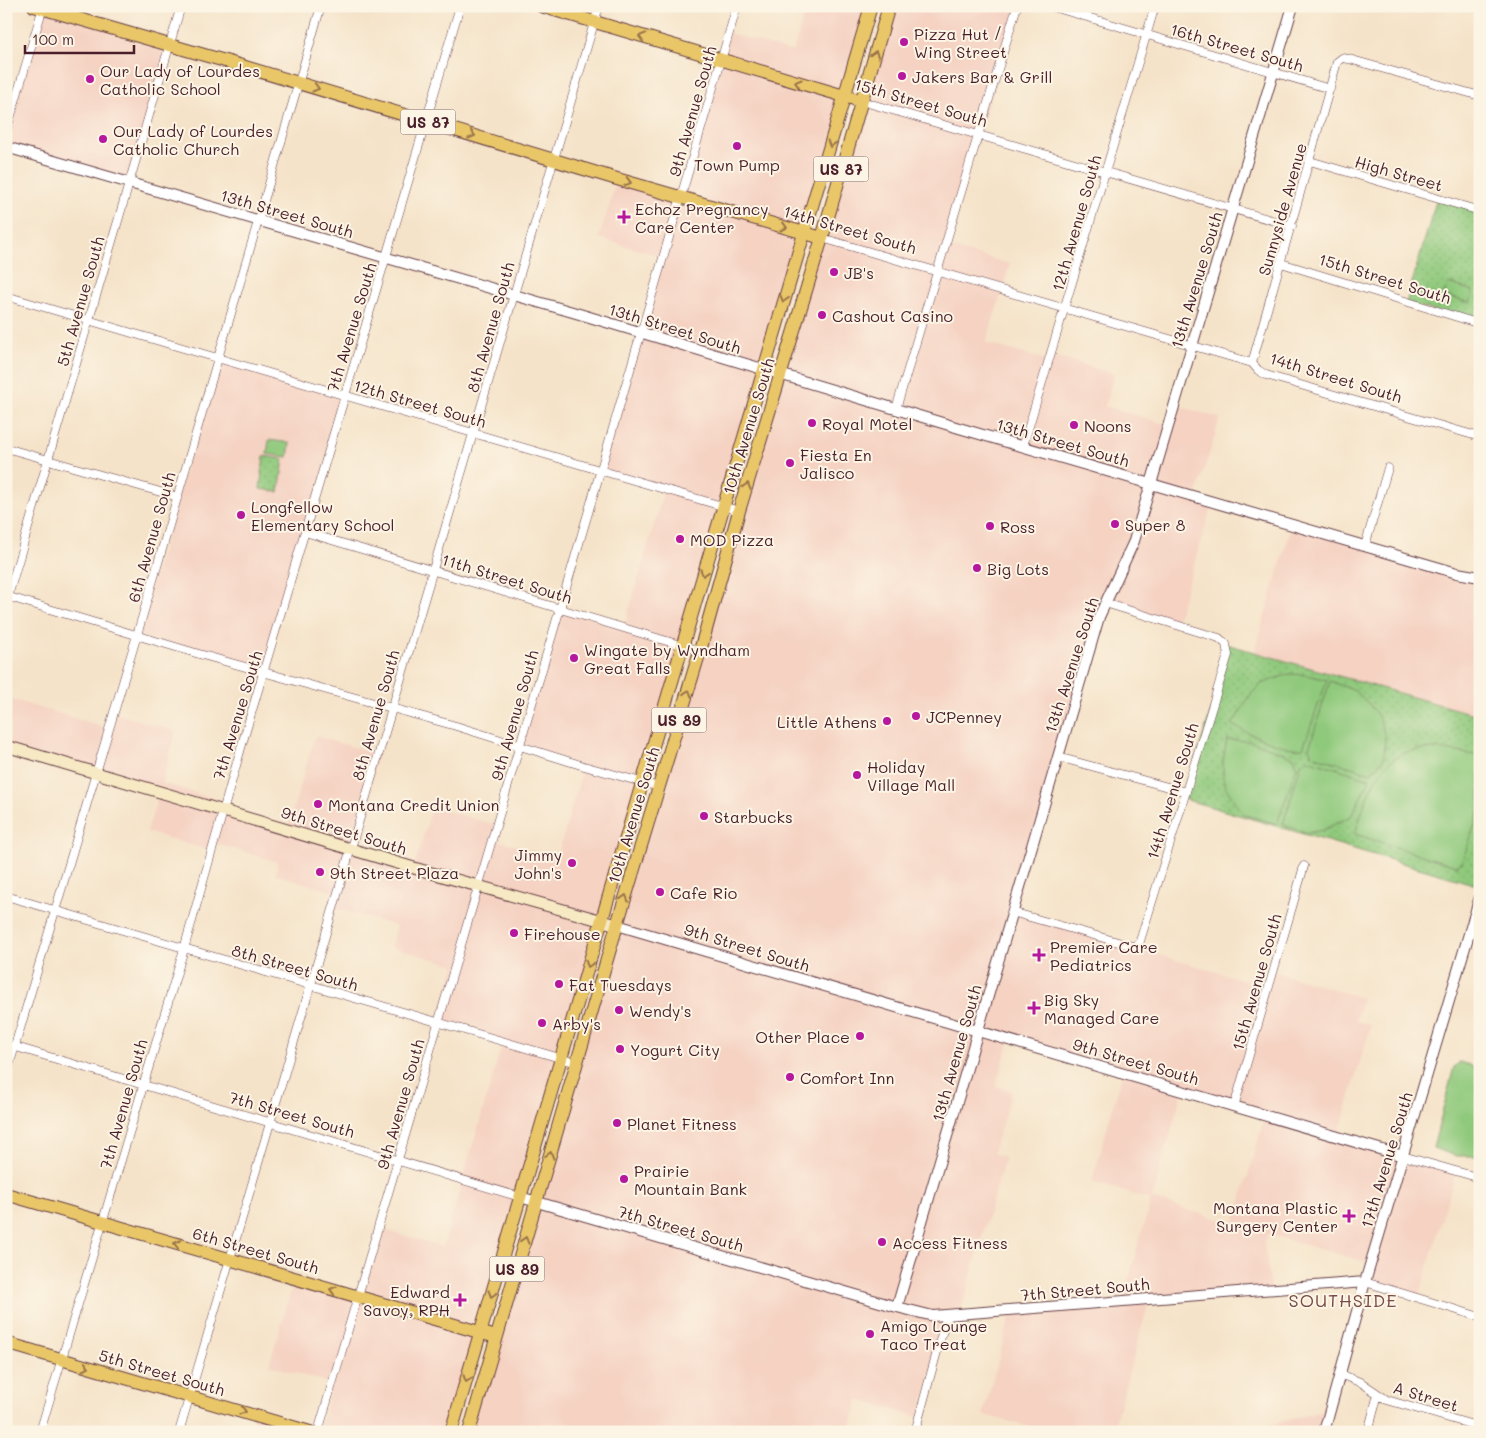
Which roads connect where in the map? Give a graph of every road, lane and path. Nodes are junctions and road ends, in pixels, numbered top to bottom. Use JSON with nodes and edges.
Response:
{"nodes":[{"id":1,"x":181,"y":6,"type":"edge"},
{"id":2,"x":321,"y":6,"type":"edge"},
{"id":3,"x":460,"y":6,"type":"edge"},
{"id":4,"x":541,"y":6,"type":"edge"},
{"id":5,"x":599,"y":6,"type":"edge"},
{"id":6,"x":737,"y":6,"type":"edge"},
{"id":7,"x":870,"y":6,"type":"edge"},
{"id":8,"x":888,"y":6,"type":"edge"},
{"id":9,"x":1016,"y":6,"type":"edge"},
{"id":10,"x":1050,"y":6,"type":"edge"},
{"id":11,"x":1154,"y":6,"type":"edge"},
{"id":12,"x":1293,"y":6,"type":"edge"},
{"id":13,"x":40,"y":7,"type":"edge"},
{"id":14,"x":594,"y":22,"type":"junction"},
{"id":15,"x":1146,"y":35,"type":"junction"},
{"id":16,"x":169,"y":46,"type":"junction"},
{"id":17,"x":721,"y":60,"type":"junction"},
{"id":18,"x":1273,"y":72,"type":"junction"},
{"id":19,"x":298,"y":83,"type":"junction"},
{"id":20,"x":1330,"y":89,"type":"junction"},
{"id":21,"x":1480,"y":96,"type":"edge"},
{"id":22,"x":845,"y":97,"type":"junction"},
{"id":23,"x":861,"y":101,"type":"junction"},
{"id":24,"x":426,"y":121,"type":"junction"},
{"id":25,"x":6,"y":132,"type":"edge"},
{"id":26,"x":978,"y":135,"type":"junction"},
{"id":27,"x":6,"y":146,"type":"edge"},
{"id":28,"x":553,"y":160,"type":"junction"},
{"id":29,"x":1310,"y":161,"type":"junction"},
{"id":30,"x":1106,"y":172,"type":"junction"},
{"id":31,"x":128,"y":182,"type":"junction"},
{"id":32,"x":681,"y":197,"type":"junction"},
{"id":33,"x":1233,"y":209,"type":"junction"},
{"id":34,"x":1480,"y":211,"type":"edge"},
{"id":35,"x":258,"y":220,"type":"junction"},
{"id":36,"x":1292,"y":226,"type":"junction"},
{"id":37,"x":803,"y":234,"type":"junction"},
{"id":38,"x":822,"y":238,"type":"junction"},
{"id":39,"x":386,"y":257,"type":"junction"},
{"id":40,"x":1281,"y":264,"type":"junction"},
{"id":41,"x":938,"y":271,"type":"junction"},
{"id":42,"x":514,"y":295,"type":"junction"},
{"id":43,"x":6,"y":296,"type":"edge"},
{"id":44,"x":1065,"y":309,"type":"junction"},
{"id":45,"x":89,"y":321,"type":"junction"},
{"id":46,"x":1480,"y":324,"type":"edge"},
{"id":47,"x":641,"y":334,"type":"junction"},
{"id":48,"x":1192,"y":346,"type":"junction"},
{"id":49,"x":218,"y":358,"type":"junction"},
{"id":50,"x":1252,"y":363,"type":"junction"},
{"id":51,"x":764,"y":370,"type":"junction"},
{"id":52,"x":780,"y":375,"type":"junction"},
{"id":53,"x":345,"y":395,"type":"junction"},
{"id":54,"x":896,"y":410,"type":"junction"},
{"id":55,"x":473,"y":433,"type":"junction"},
{"id":56,"x":1480,"y":437,"type":"edge"},
{"id":57,"x":1023,"y":446,"type":"junction"},
{"id":58,"x":6,"y":448,"type":"edge"},
{"id":59,"x":48,"y":460,"type":"junction"},
{"id":60,"x":1388,"y":468,"type":"dead end"},
{"id":61,"x":600,"y":471,"type":"junction"},
{"id":62,"x":1151,"y":484,"type":"junction"},
{"id":63,"x":178,"y":497,"type":"junction"},
{"id":64,"x":724,"y":507,"type":"junction"},
{"id":65,"x":739,"y":511,"type":"junction"},
{"id":66,"x":305,"y":532,"type":"junction"},
{"id":67,"x":1365,"y":546,"type":"junction"},
{"id":68,"x":432,"y":570,"type":"junction"},
{"id":69,"x":1480,"y":577,"type":"edge"},
{"id":70,"x":7,"y":599,"type":"edge"},
{"id":71,"x":1105,"y":603,"type":"junction"},
{"id":72,"x":560,"y":608,"type":"junction"},
{"id":73,"x":137,"y":635,"type":"junction"},
{"id":74,"x":681,"y":646,"type":"junction"},
{"id":75,"x":700,"y":651,"type":"junction"},
{"id":76,"x":264,"y":672,"type":"junction"},
{"id":77,"x":392,"y":708,"type":"junction"},
{"id":78,"x":6,"y":746,"type":"edge"},
{"id":79,"x":518,"y":746,"type":"junction"},
{"id":80,"x":1058,"y":757,"type":"junction"},
{"id":81,"x":95,"y":773,"type":"junction"},
{"id":82,"x":642,"y":782,"type":"junction"},
{"id":83,"x":659,"y":787,"type":"junction"},
{"id":84,"x":1186,"y":792,"type":"junction"},
{"id":85,"x":223,"y":811,"type":"junction"},
{"id":86,"x":351,"y":848,"type":"junction"},
{"id":87,"x":1304,"y":866,"type":"dead end"},
{"id":88,"x":478,"y":886,"type":"junction"},
{"id":89,"x":6,"y":896,"type":"edge"},
{"id":90,"x":1480,"y":898,"type":"edge"},
{"id":91,"x":55,"y":910,"type":"junction"},
{"id":92,"x":1012,"y":912,"type":"junction"},
{"id":93,"x":602,"y":921,"type":"junction"},
{"id":94,"x":617,"y":925,"type":"junction"},
{"id":95,"x":184,"y":949,"type":"junction"},
{"id":96,"x":310,"y":986,"type":"junction"},
{"id":97,"x":438,"y":1022,"type":"junction"},
{"id":98,"x":979,"y":1032,"type":"junction"},
{"id":99,"x":10,"y":1045,"type":"edge"},
{"id":100,"x":562,"y":1058,"type":"junction"},
{"id":101,"x":577,"y":1063,"type":"junction"},
{"id":102,"x":6,"y":1076,"type":"edge"},
{"id":103,"x":143,"y":1085,"type":"junction"},
{"id":104,"x":1234,"y":1107,"type":"junction"},
{"id":105,"x":269,"y":1123,"type":"junction"},
{"id":106,"x":1403,"y":1156,"type":"junction"},
{"id":107,"x":398,"y":1160,"type":"junction"},
{"id":108,"x":1480,"y":1178,"type":"edge"},
{"id":109,"x":6,"y":1194,"type":"edge"},
{"id":110,"x":520,"y":1197,"type":"junction"},
{"id":111,"x":537,"y":1202,"type":"junction"},
{"id":112,"x":103,"y":1223,"type":"junction"},
{"id":113,"x":229,"y":1259,"type":"junction"},
{"id":114,"x":1364,"y":1282,"type":"junction"},
{"id":115,"x":358,"y":1297,"type":"junction"},
{"id":116,"x":898,"y":1307,"type":"junction"},
{"id":117,"x":947,"y":1315,"type":"junction"},
{"id":118,"x":1480,"y":1317,"type":"edge"},
{"id":119,"x":481,"y":1332,"type":"junction"},
{"id":120,"x":496,"y":1337,"type":"junction"},
{"id":121,"x":6,"y":1343,"type":"edge"},
{"id":122,"x":61,"y":1360,"type":"junction"},
{"id":123,"x":1340,"y":1374,"type":"junction"},
{"id":124,"x":1378,"y":1394,"type":"junction"},
{"id":125,"x":189,"y":1396,"type":"junction"},
{"id":126,"x":1480,"y":1427,"type":"edge"},
{"id":127,"x":40,"y":1432,"type":"edge"},
{"id":128,"x":179,"y":1432,"type":"edge"},
{"id":129,"x":310,"y":1432,"type":"edge"},
{"id":130,"x":318,"y":1432,"type":"edge"},
{"id":131,"x":451,"y":1432,"type":"edge"},
{"id":132,"x":469,"y":1432,"type":"edge"},
{"id":133,"x":915,"y":1432,"type":"edge"},
{"id":134,"x":1324,"y":1432,"type":"edge"},
{"id":135,"x":1368,"y":1432,"type":"edge"}],
"edges":[{"from":1,"to":16,"type":"street","name":"5th Avenue South"},
{"from":2,"to":19,"type":"street","name":"6th Avenue South"},
{"from":3,"to":24,"type":"street","name":"7th Avenue South"},
{"from":4,"to":14,"type":"main road","name":"15th Street South"},
{"from":5,"to":14,"type":"street","name":"8th Avenue South"},
{"from":6,"to":17,"type":"street","name":"9th Avenue South"},
{"from":7,"to":22,"type":"main road","name":"10th Avenue South"},
{"from":23,"to":8,"type":"main road","name":"10th Avenue South","number":"US 87","one_way":true},
{"from":9,"to":26,"type":"street"},
{"from":10,"to":15,"type":"street","name":"16th Street South"},
{"from":11,"to":15,"type":"street","name":"12th Avenue South"},
{"from":12,"to":18,"type":"street","name":"13th Avenue South"},
{"from":13,"to":16,"type":"main road","name":"14th Street South","number":"US 87"},
{"from":13,"to":25,"type":"street"},
{"from":17,"to":14,"type":"main road","name":"15th Street South","one_way":true},
{"from":14,"to":28,"type":"street","name":"8th Avenue South"},
{"from":15,"to":18,"type":"street","name":"16th Street South"},
{"from":15,"to":30,"type":"street","name":"12th Avenue South"},
{"from":16,"to":19,"type":"main road","name":"14th Street South","number":"US 87"},
{"from":16,"to":31,"type":"street","name":"5th Avenue South"},
{"from":22,"to":17,"type":"main road","name":"15th Street South","one_way":true},
{"from":17,"to":32,"type":"street","name":"9th Avenue South"},
{"from":18,"to":20,"type":"street","name":"16th Street South"},
{"from":18,"to":33,"type":"street","name":"13th Avenue South"},
{"from":19,"to":24,"type":"main road","name":"14th Street South","number":"US 87","one_way":true},
{"from":19,"to":35,"type":"street","name":"6th Avenue South"},
{"from":20,"to":21,"type":"street","name":"Sunnyside Avenue"},
{"from":20,"to":29,"type":"street","name":"Sunnyside Avenue"},
{"from":22,"to":23,"type":"main road","name":"15th Street South"},
{"from":22,"to":37,"type":"main road","name":"10th Avenue South","number":"US 89","one_way":true},
{"from":23,"to":26,"type":"street","name":"15th Street South"},
{"from":23,"to":38,"type":"main road","name":"10th Avenue South","number":"US 87"},
{"from":24,"to":28,"type":"main road","name":"14th Street South","number":"US 87","one_way":true},
{"from":24,"to":39,"type":"street","name":"7th Avenue South"},
{"from":26,"to":30,"type":"street","name":"15th Street South"},
{"from":26,"to":41,"type":"street"},
{"from":27,"to":31,"type":"street","name":"13th Street South"},
{"from":28,"to":32,"type":"main road","name":"14th Street South","number":"US 87","one_way":true},
{"from":28,"to":42,"type":"street","name":"8th Avenue South"},
{"from":29,"to":34,"type":"street","name":"High Street"},
{"from":29,"to":36,"type":"street","name":"Sunnyside Avenue"},
{"from":30,"to":33,"type":"street","name":"15th Street South"},
{"from":30,"to":44,"type":"street","name":"12th Avenue South"},
{"from":31,"to":35,"type":"street","name":"13th Street South"},
{"from":31,"to":45,"type":"street","name":"5th Avenue South"},
{"from":32,"to":37,"type":"main road","name":"14th Street South","number":"US 87","one_way":true},
{"from":32,"to":47,"type":"street","name":"9th Avenue South"},
{"from":33,"to":36,"type":"street","name":"15th Street South"},
{"from":33,"to":48,"type":"street","name":"13th Avenue South"},
{"from":35,"to":39,"type":"street","name":"13th Street South"},
{"from":35,"to":49,"type":"street","name":"6th Avenue South"},
{"from":36,"to":40,"type":"street","name":"Sunnyside Avenue"},
{"from":37,"to":38,"type":"main road","name":"14th Street South","number":"US 87"},
{"from":37,"to":51,"type":"main road","name":"10th Avenue South","number":"US 89","one_way":true},
{"from":38,"to":41,"type":"street","name":"14th Street South"},
{"from":38,"to":52,"type":"main road","name":"10th Avenue South","number":"US 89"},
{"from":39,"to":42,"type":"street","name":"13th Street South"},
{"from":39,"to":53,"type":"street","name":"7th Avenue South"},
{"from":40,"to":46,"type":"street","name":"15th Street South"},
{"from":40,"to":50,"type":"street","name":"Sunnyside Avenue"},
{"from":41,"to":44,"type":"street","name":"14th Street South"},
{"from":41,"to":54,"type":"street"},
{"from":42,"to":47,"type":"street","name":"13th Street South"},
{"from":42,"to":55,"type":"street","name":"8th Avenue South"},
{"from":43,"to":45,"type":"street","name":"12th Street South"},
{"from":44,"to":48,"type":"street","name":"14th Street South"},
{"from":44,"to":57,"type":"street","name":"12th Avenue South"},
{"from":45,"to":49,"type":"street","name":"12th Street South"},
{"from":45,"to":59,"type":"street","name":"5th Avenue South"},
{"from":47,"to":51,"type":"street","name":"13th Street South"},
{"from":47,"to":61,"type":"street","name":"9th Avenue South"},
{"from":48,"to":50,"type":"street","name":"14th Street South"},
{"from":48,"to":62,"type":"street","name":"13th Avenue South"},
{"from":49,"to":53,"type":"street","name":"12th Street South"},
{"from":49,"to":63,"type":"street","name":"6th Avenue South"},
{"from":50,"to":56,"type":"street","name":"14th Street South"},
{"from":51,"to":52,"type":"street","name":"13th Street South"},
{"from":51,"to":64,"type":"main road","name":"10th Avenue South","number":"US 89"},
{"from":52,"to":54,"type":"street","name":"13th Street South"},
{"from":65,"to":52,"type":"main road","name":"10th Avenue South","number":"US 89","one_way":true},
{"from":53,"to":55,"type":"street","name":"12th Street South"},
{"from":53,"to":66,"type":"street","name":"7th Avenue South"},
{"from":54,"to":57,"type":"street","name":"13th Street South"},
{"from":55,"to":61,"type":"street","name":"12th Street South"},
{"from":55,"to":68,"type":"street","name":"8th Avenue South"},
{"from":57,"to":62,"type":"street","name":"13th Street South"},
{"from":58,"to":59,"type":"street"},
{"from":59,"to":63,"type":"street"},
{"from":59,"to":70,"type":"street","name":"5th Avenue South"},
{"from":60,"to":67,"type":"street"},
{"from":61,"to":64,"type":"street","name":"12th Street South"},
{"from":61,"to":72,"type":"street","name":"9th Avenue South"},
{"from":62,"to":67,"type":"street","name":"13th Street South"},
{"from":62,"to":71,"type":"street","name":"13th Avenue South"},
{"from":63,"to":73,"type":"street","name":"6th Avenue South"},
{"from":64,"to":65,"type":"street","name":"12th Street South"},
{"from":64,"to":74,"type":"main road","name":"10th Avenue South","number":"US 89","one_way":true},
{"from":65,"to":75,"type":"main road","name":"10th Avenue South","number":"US 89"},
{"from":66,"to":68,"type":"street","name":"11th Street South"},
{"from":66,"to":76,"type":"street","name":"7th Avenue South"},
{"from":67,"to":69,"type":"street","name":"13th Street South"},
{"from":68,"to":72,"type":"street","name":"11th Street South"},
{"from":68,"to":77,"type":"street","name":"8th Avenue South"},
{"from":70,"to":73,"type":"street"},
{"from":71,"to":80,"type":"street","name":"13th Avenue South"},
{"from":71,"to":84,"type":"street","name":"14th Avenue South"},
{"from":72,"to":74,"type":"street","name":"11th Street South"},
{"from":72,"to":79,"type":"street","name":"9th Avenue South"},
{"from":73,"to":76,"type":"street"},
{"from":73,"to":81,"type":"street","name":"6th Avenue South"},
{"from":74,"to":75,"type":"street","name":"11th Street South"},
{"from":74,"to":82,"type":"main road","name":"10th Avenue South","number":"US 89"},
{"from":83,"to":75,"type":"main road","name":"10th Avenue South","number":"US 89","one_way":true},
{"from":76,"to":77,"type":"street"},
{"from":76,"to":85,"type":"street","name":"7th Avenue South"},
{"from":77,"to":79,"type":"street"},
{"from":77,"to":86,"type":"street","name":"8th Avenue South"},
{"from":78,"to":81,"type":"main road","name":"9th Street South"},
{"from":79,"to":82,"type":"street"},
{"from":79,"to":88,"type":"street","name":"9th Avenue South"},
{"from":80,"to":84,"type":"street"},
{"from":80,"to":92,"type":"street","name":"13th Avenue South"},
{"from":81,"to":85,"type":"main road","name":"9th Street South"},
{"from":81,"to":91,"type":"street","name":"6th Avenue South"},
{"from":82,"to":83,"type":"street"},
{"from":82,"to":93,"type":"main road","name":"10th Avenue South","number":"US 89"},
{"from":94,"to":83,"type":"main road","name":"10th Avenue South","number":"US 89","one_way":true},
{"from":84,"to":92,"type":"street","name":"14th Avenue South"},
{"from":85,"to":86,"type":"main road","name":"9th Street South"},
{"from":85,"to":95,"type":"street","name":"7th Avenue South"},
{"from":86,"to":88,"type":"main road","name":"9th Street South"},
{"from":86,"to":96,"type":"street","name":"8th Avenue South"},
{"from":87,"to":104,"type":"street","name":"15th Avenue South"},
{"from":88,"to":93,"type":"main road","name":"9th Street South"},
{"from":88,"to":97,"type":"street","name":"9th Avenue South"},
{"from":89,"to":91,"type":"street","name":"8th Street South"},
{"from":90,"to":106,"type":"street","name":"17th Avenue South"},
{"from":91,"to":95,"type":"street","name":"8th Street South"},
{"from":91,"to":99,"type":"street","name":"6th Avenue South"},
{"from":92,"to":98,"type":"street","name":"13th Avenue South"},
{"from":93,"to":94,"type":"main road","name":"9th Street South"},
{"from":93,"to":100,"type":"main road","name":"10th Avenue South","number":"US 89","one_way":true},
{"from":94,"to":98,"type":"street","name":"9th Street South"},
{"from":94,"to":101,"type":"main road","name":"10th Avenue South","number":"US 89"},
{"from":95,"to":96,"type":"street","name":"8th Street South"},
{"from":95,"to":103,"type":"street","name":"7th Avenue South"},
{"from":96,"to":97,"type":"street","name":"8th Street South"},
{"from":96,"to":105,"type":"street","name":"8th Avenue South"},
{"from":97,"to":100,"type":"street","name":"8th Street South"},
{"from":97,"to":107,"type":"street","name":"9th Avenue South"},
{"from":98,"to":104,"type":"street","name":"9th Street South"},
{"from":98,"to":116,"type":"street","name":"13th Avenue South"},
{"from":99,"to":102,"type":"street","name":"6th Avenue South"},
{"from":99,"to":103,"type":"street","name":"7th Street South"},
{"from":100,"to":101,"type":"street","name":"8th Street South"},
{"from":100,"to":110,"type":"main road","name":"10th Avenue South","number":"US 89"},
{"from":111,"to":101,"type":"main road","name":"10th Avenue South","number":"US 89","one_way":true},
{"from":103,"to":105,"type":"street","name":"7th Street South"},
{"from":103,"to":112,"type":"street","name":"7th Avenue South"},
{"from":104,"to":106,"type":"street","name":"9th Street South"},
{"from":105,"to":107,"type":"street","name":"7th Street South"},
{"from":105,"to":113,"type":"street","name":"8th Avenue South"},
{"from":106,"to":108,"type":"street","name":"9th Street South"},
{"from":106,"to":114,"type":"street","name":"17th Avenue South"},
{"from":107,"to":110,"type":"street","name":"7th Street South"},
{"from":107,"to":115,"type":"street","name":"9th Avenue South"},
{"from":109,"to":112,"type":"main road","name":"6th Street South"},
{"from":110,"to":111,"type":"street","name":"7th Street South"},
{"from":110,"to":119,"type":"main road","name":"10th Avenue South","number":"US 89","one_way":true},
{"from":111,"to":116,"type":"street","name":"7th Street South"},
{"from":120,"to":111,"type":"main road","name":"10th Avenue South","number":"US 89","one_way":true},
{"from":113,"to":112,"type":"main road","name":"6th Street South","one_way":true},
{"from":112,"to":122,"type":"street","name":"7th Avenue South"},
{"from":115,"to":113,"type":"main road","name":"6th Street South","one_way":true},
{"from":113,"to":125,"type":"street","name":"8th Avenue South"},
{"from":114,"to":117,"type":"street","name":"7th Street South"},
{"from":114,"to":118,"type":"street"},
{"from":114,"to":123,"type":"street","name":"17th Avenue South"},
{"from":115,"to":119,"type":"main road","name":"6th Street South"},
{"from":115,"to":130,"type":"street","name":"9th Avenue South"},
{"from":116,"to":117,"type":"street","name":"7th Street South"},
{"from":117,"to":133,"type":"street"},
{"from":119,"to":120,"type":"main road","name":"6th Street South"},
{"from":119,"to":131,"type":"main road","name":"10th Avenue South","number":"US 89","one_way":true},
{"from":120,"to":132,"type":"main road","name":"10th Avenue South"},
{"from":121,"to":122,"type":"main road","name":"5th Street South"},
{"from":122,"to":125,"type":"main road","name":"5th Street South","one_way":true},
{"from":122,"to":127,"type":"street","name":"7th Avenue South"},
{"from":123,"to":124,"type":"street","name":"A Street"},
{"from":123,"to":134,"type":"street","name":"17th Avenue South"},
{"from":124,"to":126,"type":"street","name":"A Street"},
{"from":124,"to":135,"type":"street"},
{"from":125,"to":128,"type":"street","name":"8th Avenue South"},
{"from":125,"to":129,"type":"main road","name":"5th Street South","one_way":true}]}
